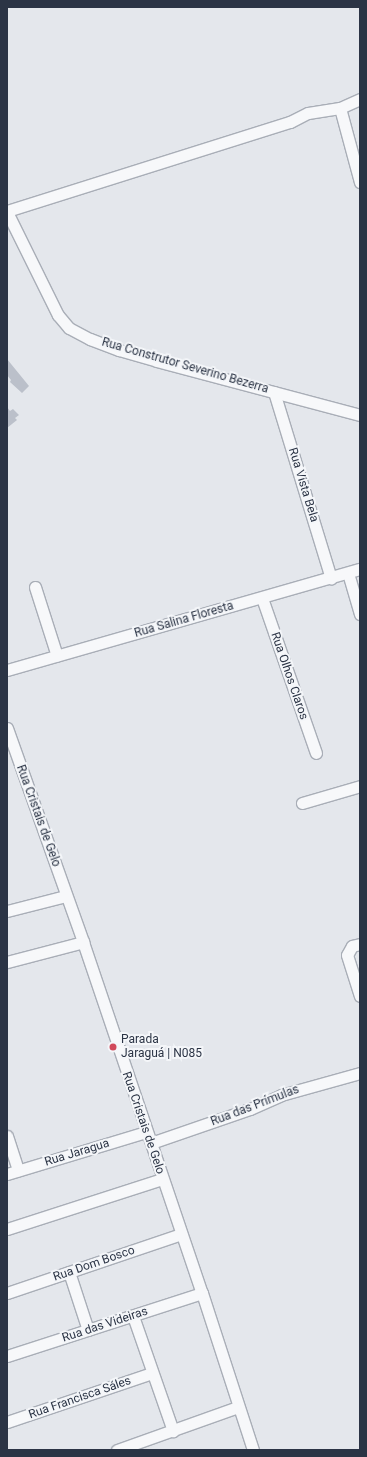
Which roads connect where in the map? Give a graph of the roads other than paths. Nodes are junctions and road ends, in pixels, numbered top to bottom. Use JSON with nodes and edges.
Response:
{"nodes":[{"id":1,"x":360,"y":99,"type":"edge"},
{"id":2,"x":340,"y":108,"type":"junction"},
{"id":3,"x":360,"y":182,"type":"edge"},
{"id":4,"x":7,"y":212,"type":"edge"},
{"id":5,"x":274,"y":392,"type":"junction"},
{"id":6,"x":360,"y":415,"type":"edge"},
{"id":7,"x":360,"y":569,"type":"edge"},
{"id":8,"x":348,"y":573,"type":"junction"},
{"id":9,"x":331,"y":578,"type":"junction"},
{"id":10,"x":35,"y":587,"type":"dead end"},
{"id":11,"x":262,"y":598,"type":"junction"},
{"id":12,"x":360,"y":614,"type":"edge"},
{"id":13,"x":57,"y":656,"type":"junction"},
{"id":14,"x":7,"y":670,"type":"edge"},
{"id":15,"x":7,"y":728,"type":"edge"},
{"id":16,"x":316,"y":753,"type":"dead end"},
{"id":17,"x":360,"y":786,"type":"edge"},
{"id":18,"x":302,"y":803,"type":"dead end"},
{"id":19,"x":66,"y":896,"type":"junction"},
{"id":20,"x":7,"y":911,"type":"edge"},
{"id":21,"x":83,"y":942,"type":"junction"},
{"id":22,"x":360,"y":944,"type":"edge"},
{"id":23,"x":7,"y":962,"type":"edge"},
{"id":24,"x":360,"y":996,"type":"edge"},
{"id":25,"x":360,"y":1072,"type":"edge"},
{"id":26,"x":146,"y":1132,"type":"junction"},
{"id":27,"x":7,"y":1136,"type":"edge"},
{"id":28,"x":151,"y":1143,"type":"junction"},
{"id":29,"x":18,"y":1170,"type":"junction"},
{"id":30,"x":7,"y":1174,"type":"edge"},
{"id":31,"x":162,"y":1179,"type":"junction"},
{"id":32,"x":7,"y":1230,"type":"edge"},
{"id":33,"x":181,"y":1234,"type":"junction"},
{"id":34,"x":69,"y":1272,"type":"junction"},
{"id":35,"x":7,"y":1293,"type":"edge"},
{"id":36,"x":202,"y":1293,"type":"junction"},
{"id":37,"x":133,"y":1316,"type":"junction"},
{"id":38,"x":88,"y":1330,"type":"junction"},
{"id":39,"x":7,"y":1356,"type":"edge"},
{"id":40,"x":152,"y":1373,"type":"junction"},
{"id":41,"x":238,"y":1407,"type":"junction"},
{"id":42,"x":7,"y":1422,"type":"edge"},
{"id":43,"x":173,"y":1431,"type":"junction"},
{"id":44,"x":117,"y":1450,"type":"edge"},
{"id":45,"x":253,"y":1450,"type":"edge"}],
"edges":[{"from":1,"to":2,"type":"street"},
{"from":2,"to":3,"type":"street"},
{"from":2,"to":4,"type":"street"},
{"from":4,"to":5,"type":"street","name":"Rua Construtor Severino Bezerra"},
{"from":5,"to":6,"type":"street","name":"Rua Construtor Severino Bezerra"},
{"from":5,"to":9,"type":"street","name":"Rua Vista Bela"},
{"from":7,"to":8,"type":"street","name":"Rua Salina Floresta"},
{"from":8,"to":9,"type":"street","name":"Rua Salina Floresta"},
{"from":8,"to":12,"type":"street"},
{"from":9,"to":11,"type":"street","name":"Rua Salina Floresta"},
{"from":10,"to":13,"type":"street"},
{"from":11,"to":13,"type":"street","name":"Rua Salina Floresta"},
{"from":11,"to":16,"type":"street","name":"Rua Olhos Claros"},
{"from":13,"to":14,"type":"street","name":"Rua Salina Floresta"},
{"from":15,"to":19,"type":"street","name":"Rua Cristais de Gelo"},
{"from":17,"to":18,"type":"street"},
{"from":19,"to":20,"type":"street"},
{"from":19,"to":21,"type":"street","name":"Rua Cristais de Gelo"},
{"from":21,"to":23,"type":"street"},
{"from":21,"to":26,"type":"street","name":"Rua Cristais de Gelo"},
{"from":22,"to":24,"type":"street"},
{"from":25,"to":28,"type":"street","name":"Rua das Prímulas"},
{"from":26,"to":28,"type":"street","name":"Rua Cristais de Gelo"},
{"from":26,"to":29,"type":"street","name":"Rua Jaragua"},
{"from":27,"to":29,"type":"street"},
{"from":28,"to":31,"type":"street","name":"Rua Cristais de Gelo"},
{"from":29,"to":30,"type":"street","name":"Rua Jaragua"},
{"from":31,"to":32,"type":"street"},
{"from":31,"to":33,"type":"street","name":"Rua Cristais de Gelo"},
{"from":33,"to":34,"type":"street","name":"Rua Dom Bosco"},
{"from":33,"to":36,"type":"street","name":"Rua Cristais de Gelo"},
{"from":34,"to":35,"type":"street","name":"Rua Dom Bosco"},
{"from":34,"to":38,"type":"street"},
{"from":36,"to":37,"type":"street","name":"Rua das Videiras"},
{"from":36,"to":41,"type":"street","name":"Rua Cristais de Gelo"},
{"from":37,"to":38,"type":"street","name":"Rua das Videiras"},
{"from":37,"to":40,"type":"street"},
{"from":38,"to":39,"type":"street","name":"Rua das Videiras"},
{"from":40,"to":42,"type":"street","name":"Rua Francisca Sáles"},
{"from":40,"to":43,"type":"street"},
{"from":41,"to":43,"type":"street"},
{"from":41,"to":45,"type":"street","name":"Rua Cristais de Gelo"},
{"from":43,"to":44,"type":"street"}]}
